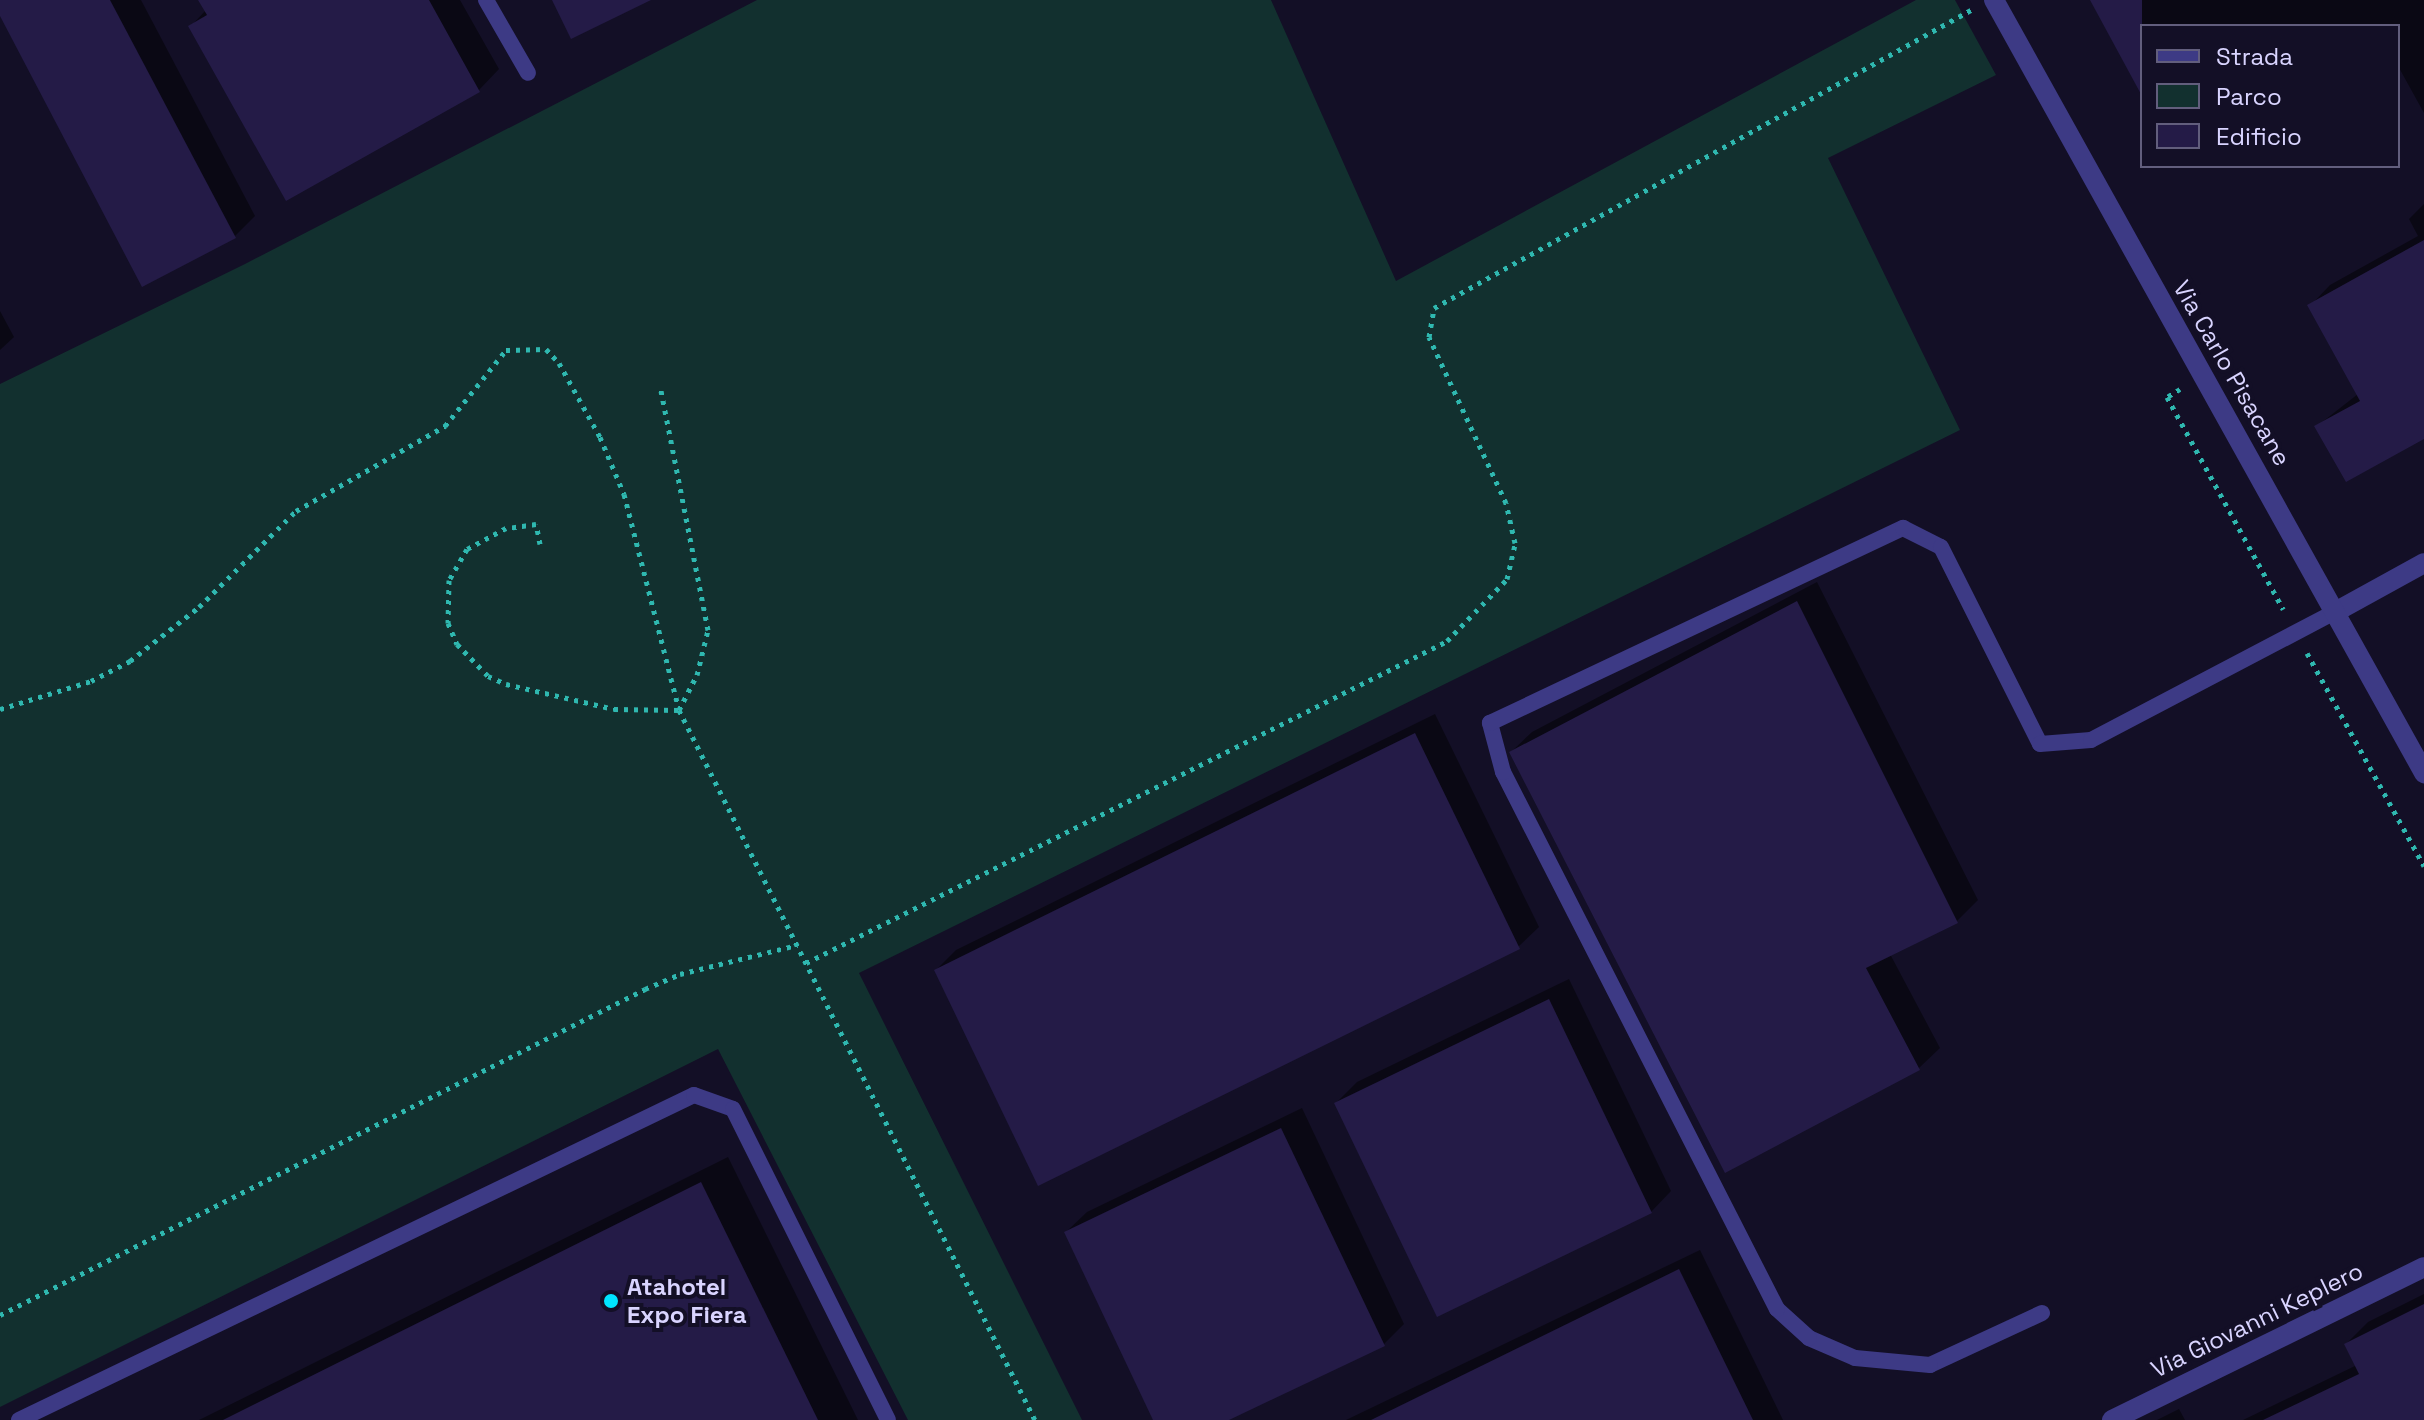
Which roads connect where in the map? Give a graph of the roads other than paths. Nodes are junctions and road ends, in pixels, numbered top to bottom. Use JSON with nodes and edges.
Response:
{"nodes":[{"id":1,"x":486,"y":0,"type":"edge"},
{"id":2,"x":1994,"y":0,"type":"edge"},
{"id":3,"x":528,"y":73,"type":"dead end"},
{"id":4,"x":2424,"y":563,"type":"edge"},
{"id":5,"x":2337,"y":611,"type":"junction"},
{"id":6,"x":2424,"y":773,"type":"edge"},
{"id":7,"x":2424,"y":1267,"type":"edge"},
{"id":8,"x":2042,"y":1313,"type":"dead end"},
{"id":9,"x":19,"y":1420,"type":"edge"},
{"id":10,"x":888,"y":1420,"type":"edge"},
{"id":11,"x":2112,"y":1420,"type":"edge"}],
"edges":[{"from":1,"to":3,"type":"lane"},
{"from":2,"to":5,"type":"street","name":"Via Carlo Pisacane"},
{"from":4,"to":5,"type":"street"},
{"from":5,"to":6,"type":"street","name":"Via Carlo Pisacane"},
{"from":5,"to":8,"type":"lane"},
{"from":7,"to":11,"type":"street","name":"Via Giovanni Keplero"},
{"from":9,"to":10,"type":"lane"}]}
